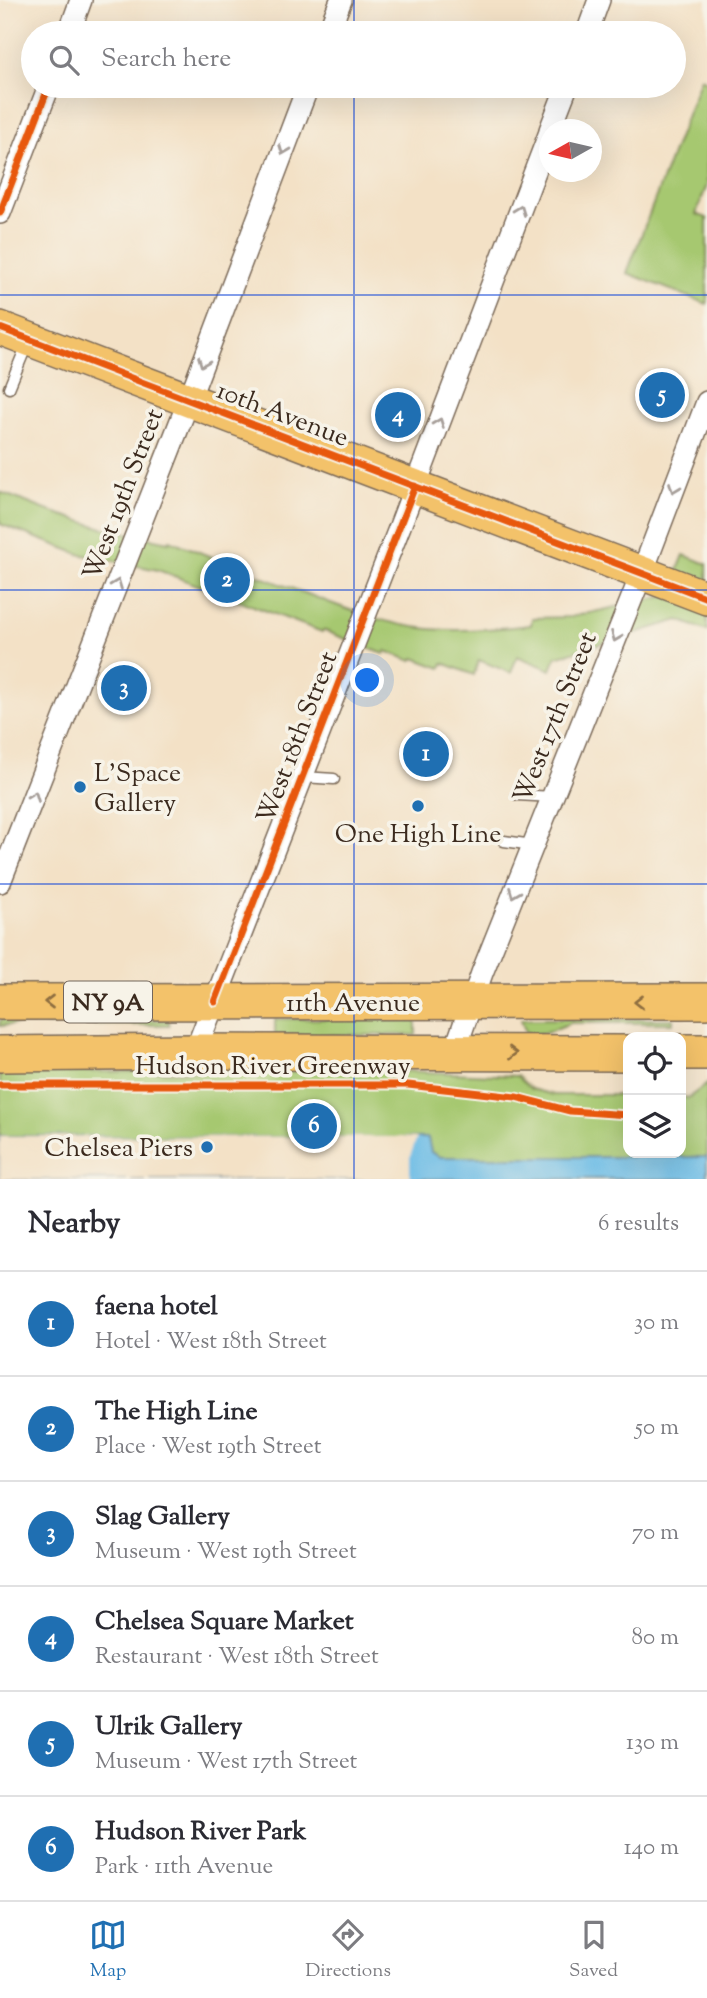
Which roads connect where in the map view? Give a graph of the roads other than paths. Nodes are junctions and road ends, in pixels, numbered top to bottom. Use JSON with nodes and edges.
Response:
{"nodes":[{"id":1,"x":81,"y":0,"type":"edge"},
{"id":2,"x":341,"y":0,"type":"edge"},
{"id":3,"x":599,"y":0,"type":"edge"},
{"id":4,"x":73,"y":21,"type":"edge"},
{"id":5,"x":333,"y":21,"type":"edge"},
{"id":6,"x":591,"y":21,"type":"edge"},
{"id":7,"x":44,"y":98,"type":"edge"},
{"id":8,"x":303,"y":98,"type":"edge"},
{"id":9,"x":562,"y":98,"type":"edge"},
{"id":10,"x":555,"y":119,"type":"edge"},
{"id":11,"x":539,"y":160,"type":"edge"},
{"id":12,"x":0,"y":213,"type":"edge"},
{"id":13,"x":15,"y":333,"type":"edge"},
{"id":14,"x":9,"y":388,"type":"dead end"},
{"id":15,"x":189,"y":400,"type":"junction"},
{"id":16,"x":707,"y":402,"type":"edge"},
{"id":17,"x":415,"y":486,"type":"junction"},
{"id":18,"x":642,"y":573,"type":"junction"},
{"id":19,"x":707,"y":598,"type":"edge"},
{"id":20,"x":303,"y":776,"type":"junction"},
{"id":21,"x":334,"y":779,"type":"dead end"},
{"id":22,"x":517,"y":795,"type":"dead end"},
{"id":23,"x":552,"y":797,"type":"junction"},
{"id":24,"x":504,"y":841,"type":"dead end"},
{"id":25,"x":533,"y":845,"type":"junction"},
{"id":26,"x":0,"y":883,"type":"edge"},
{"id":27,"x":0,"y":1002,"type":"edge"},
{"id":28,"x":215,"y":1002,"type":"junction"},
{"id":29,"x":471,"y":1002,"type":"junction"},
{"id":30,"x":707,"y":1002,"type":"edge"},
{"id":31,"x":195,"y":1052,"type":"junction"},
{"id":32,"x":454,"y":1053,"type":"junction"},
{"id":33,"x":623,"y":1053,"type":"edge"},
{"id":34,"x":0,"y":1054,"type":"edge"}],
"edges":[{"from":1,"to":4,"type":"street"},
{"from":2,"to":5,"type":"street"},
{"from":3,"to":6,"type":"street"},
{"from":7,"to":12,"type":"street"},
{"from":8,"to":15,"type":"street","name":"West 19th Street","one_way":true},
{"from":9,"to":10,"type":"street","name":"West 18th Street"},
{"from":17,"to":11,"type":"street","name":"West 18th Street","one_way":true},
{"from":13,"to":14,"type":"lane"},
{"from":13,"to":15,"type":"main road","name":"10th Avenue"},
{"from":15,"to":17,"type":"main road","name":"10th Avenue"},
{"from":26,"to":15,"type":"street","name":"West 19th Street","one_way":true},
{"from":16,"to":18,"type":"street","name":"West 17th Street","one_way":true},
{"from":17,"to":18,"type":"main road","name":"10th Avenue"},
{"from":17,"to":20,"type":"street","name":"West 18th Street"},
{"from":18,"to":19,"type":"main road","name":"10th Avenue"},
{"from":18,"to":23,"type":"street","name":"West 17th Street","one_way":true},
{"from":20,"to":21,"type":"lane"},
{"from":20,"to":28,"type":"street","name":"West 18th Street"},
{"from":22,"to":23,"type":"lane"},
{"from":23,"to":25,"type":"street","name":"West 17th Street"},
{"from":24,"to":25,"type":"lane"},
{"from":25,"to":29,"type":"street","name":"West 17th Street","one_way":true},
{"from":28,"to":27,"type":"highway","name":"11th Avenue","number":"NY 9A","one_way":true},
{"from":28,"to":29,"type":"highway","name":"11th Avenue","number":"NY 9A"},
{"from":28,"to":31,"type":"street","name":"West 18th Street"},
{"from":30,"to":29,"type":"highway","name":"11th Avenue","number":"NY 9A","one_way":true},
{"from":29,"to":32,"type":"street","name":"West 17th Street"},
{"from":31,"to":32,"type":"highway","name":"11th Avenue","number":"NY 9A"},
{"from":31,"to":34,"type":"highway","name":"11th Avenue","number":"NY 9A"},
{"from":32,"to":33,"type":"highway","name":"11th Avenue","number":"NY 9A","one_way":true}]}
